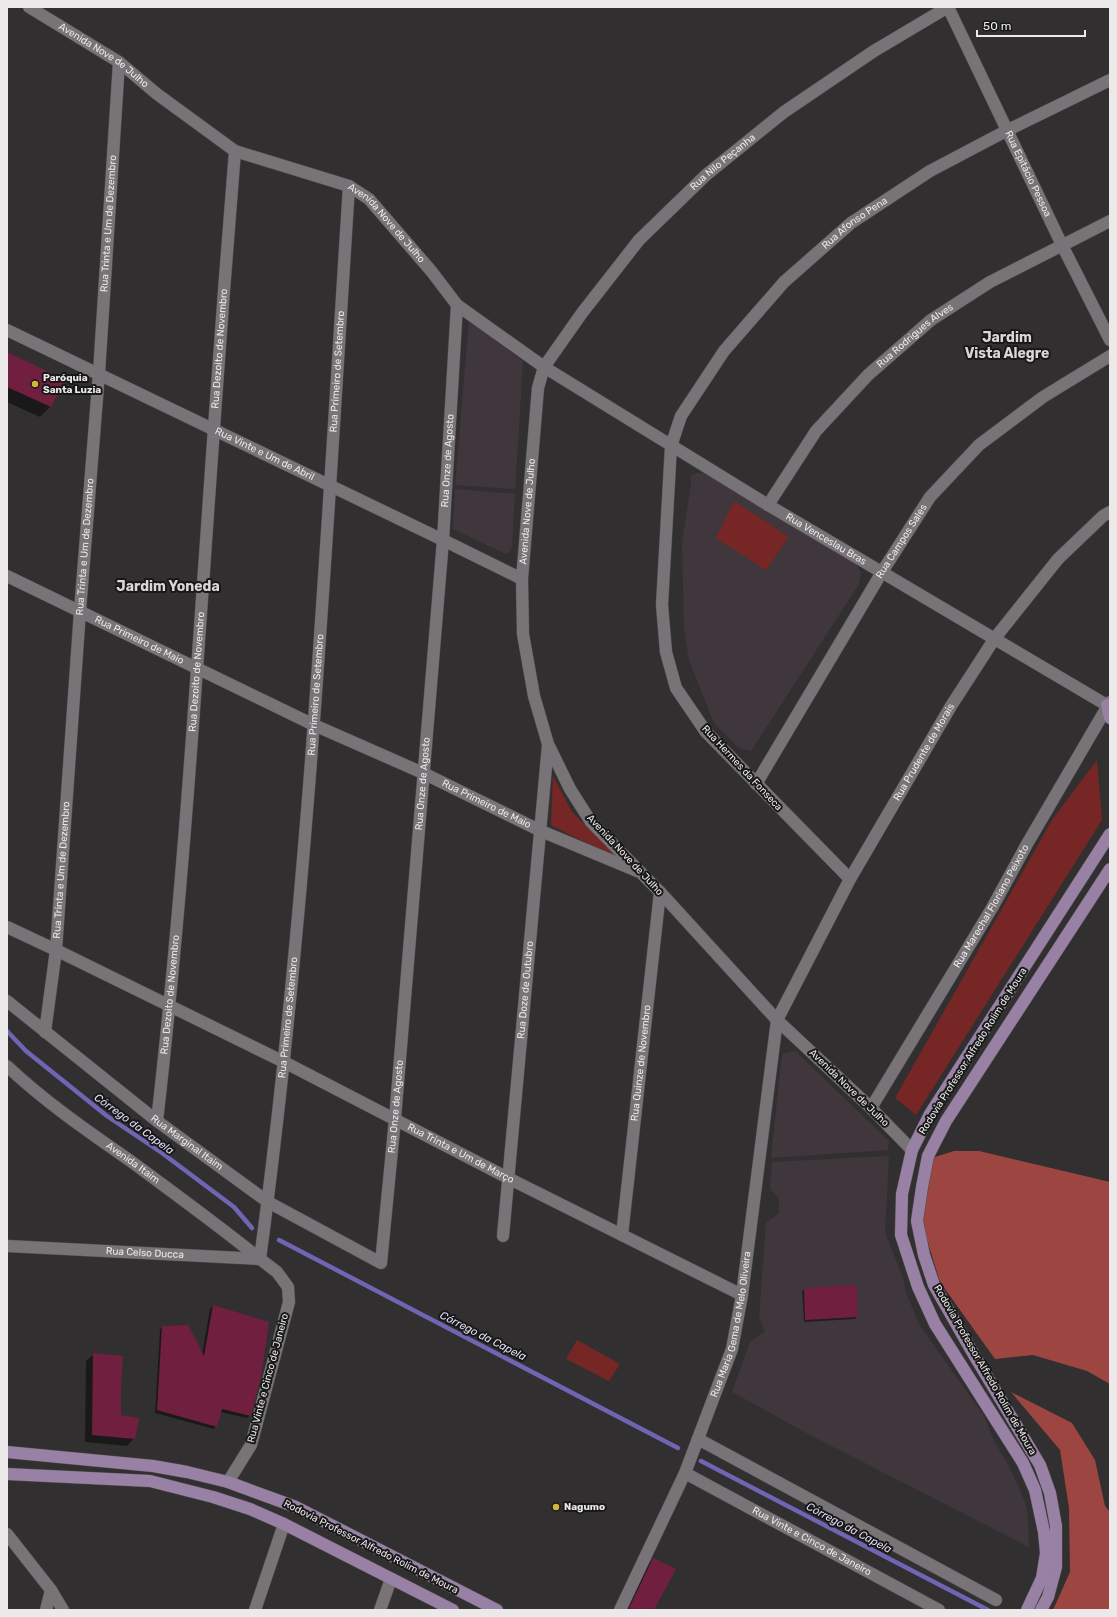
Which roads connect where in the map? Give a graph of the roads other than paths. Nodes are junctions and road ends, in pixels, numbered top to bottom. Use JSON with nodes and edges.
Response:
{"nodes":[{"id":1,"x":30,"y":7,"type":"edge"},
{"id":2,"x":948,"y":7,"type":"edge"},
{"id":3,"x":119,"y":62,"type":"junction"},
{"id":4,"x":1110,"y":80,"type":"edge"},
{"id":5,"x":1006,"y":131,"type":"junction"},
{"id":6,"x":235,"y":151,"type":"junction"},
{"id":7,"x":349,"y":186,"type":"junction"},
{"id":8,"x":1110,"y":222,"type":"edge"},
{"id":9,"x":1062,"y":245,"type":"junction"},
{"id":10,"x":457,"y":305,"type":"junction"},
{"id":11,"x":7,"y":330,"type":"edge"},
{"id":12,"x":1110,"y":340,"type":"edge"},
{"id":13,"x":1110,"y":356,"type":"edge"},
{"id":14,"x":544,"y":367,"type":"junction"},
{"id":15,"x":99,"y":373,"type":"junction"},
{"id":16,"x":214,"y":429,"type":"junction"},
{"id":17,"x":671,"y":446,"type":"junction"},
{"id":18,"x":329,"y":486,"type":"junction"},
{"id":19,"x":768,"y":505,"type":"junction"},
{"id":20,"x":1110,"y":512,"type":"edge"},
{"id":21,"x":443,"y":540,"type":"junction"},
{"id":22,"x":882,"y":572,"type":"junction"},
{"id":23,"x":7,"y":576,"type":"edge"},
{"id":24,"x":522,"y":580,"type":"junction"},
{"id":25,"x":80,"y":611,"type":"junction"},
{"id":26,"x":995,"y":638,"type":"junction"},
{"id":27,"x":198,"y":668,"type":"junction"},
{"id":28,"x":1109,"y":705,"type":"edge"},
{"id":29,"x":1110,"y":718,"type":"edge"},
{"id":30,"x":314,"y":725,"type":"junction"},
{"id":31,"x":548,"y":744,"type":"junction"},
{"id":32,"x":423,"y":774,"type":"junction"},
{"id":33,"x":756,"y":784,"type":"junction"},
{"id":34,"x":541,"y":831,"type":"junction"},
{"id":35,"x":1110,"y":834,"type":"edge"},
{"id":36,"x":1110,"y":869,"type":"edge"},
{"id":37,"x":642,"y":873,"type":"junction"},
{"id":38,"x":850,"y":879,"type":"junction"},
{"id":39,"x":660,"y":892,"type":"junction"},
{"id":40,"x":7,"y":927,"type":"edge"},
{"id":41,"x":56,"y":950,"type":"junction"},
{"id":42,"x":7,"y":1001,"type":"edge"},
{"id":43,"x":170,"y":1006,"type":"junction"},
{"id":44,"x":777,"y":1020,"type":"junction"},
{"id":45,"x":45,"y":1032,"type":"junction"},
{"id":46,"x":284,"y":1062,"type":"junction"},
{"id":47,"x":7,"y":1066,"type":"edge"},
{"id":48,"x":871,"y":1108,"type":"junction"},
{"id":49,"x":395,"y":1119,"type":"junction"},
{"id":50,"x":157,"y":1121,"type":"junction"},
{"id":51,"x":912,"y":1150,"type":"junction"},
{"id":52,"x":508,"y":1178,"type":"junction"},
{"id":53,"x":268,"y":1202,"type":"junction"},
{"id":54,"x":622,"y":1234,"type":"junction"},
{"id":55,"x":503,"y":1236,"type":"dead end"},
{"id":56,"x":7,"y":1246,"type":"edge"},
{"id":57,"x":260,"y":1259,"type":"junction"},
{"id":58,"x":381,"y":1263,"type":"joint"},
{"id":59,"x":742,"y":1295,"type":"junction"},
{"id":60,"x":698,"y":1439,"type":"junction"},
{"id":61,"x":7,"y":1452,"type":"edge"},
{"id":62,"x":685,"y":1473,"type":"junction"},
{"id":63,"x":7,"y":1474,"type":"edge"},
{"id":64,"x":228,"y":1482,"type":"junction"},
{"id":65,"x":284,"y":1524,"type":"junction"},
{"id":66,"x":7,"y":1534,"type":"edge"},
{"id":67,"x":391,"y":1579,"type":"junction"},
{"id":68,"x":50,"y":1590,"type":"junction"},
{"id":69,"x":996,"y":1600,"type":"dead end"},
{"id":70,"x":447,"y":1608,"type":"edge"},
{"id":71,"x":46,"y":1610,"type":"edge"},
{"id":72,"x":63,"y":1610,"type":"edge"},
{"id":73,"x":254,"y":1610,"type":"edge"},
{"id":74,"x":380,"y":1610,"type":"edge"},
{"id":75,"x":497,"y":1610,"type":"edge"},
{"id":76,"x":620,"y":1610,"type":"edge"},
{"id":77,"x":939,"y":1610,"type":"edge"},
{"id":78,"x":1027,"y":1610,"type":"edge"},
{"id":79,"x":1042,"y":1610,"type":"edge"}],
"edges":[{"from":1,"to":3,"type":"street","name":"Avenida Nove de Julho"},
{"from":2,"to":5,"type":"street","name":"Rua Epitácio Pessoa"},
{"from":2,"to":14,"type":"street","name":"Rua Nilo Peçanha"},
{"from":3,"to":6,"type":"street","name":"Avenida Nove de Julho"},
{"from":3,"to":15,"type":"street","name":"Rua Trinta e Um de Dezembro"},
{"from":4,"to":5,"type":"street","name":"Rua Afonso Pena"},
{"from":5,"to":9,"type":"street","name":"Rua Epitácio Pessoa"},
{"from":5,"to":17,"type":"street","name":"Rua Afonso Pena"},
{"from":6,"to":7,"type":"street","name":"Avenida Nove de Julho"},
{"from":6,"to":16,"type":"street","name":"Rua Dezoito de Novembro"},
{"from":7,"to":10,"type":"street","name":"Avenida Nove de Julho"},
{"from":7,"to":18,"type":"street","name":"Rua Primeiro de Setembro"},
{"from":8,"to":9,"type":"street","name":"Rua Rodrigues Alves"},
{"from":9,"to":12,"type":"street","name":"Rua Epitácio Pessoa"},
{"from":9,"to":19,"type":"street","name":"Rua Rodrigues Alves"},
{"from":10,"to":14,"type":"street","name":"Avenida Nove de Julho"},
{"from":10,"to":21,"type":"street","name":"Rua Onze de Agosto"},
{"from":11,"to":15,"type":"street","name":"Rua Vinte e Um de Abril"},
{"from":13,"to":22,"type":"street","name":"Rua Campos Sales"},
{"from":14,"to":17,"type":"street","name":"Rua Venceslau Bras"},
{"from":14,"to":24,"type":"street","name":"Avenida Nove de Julho"},
{"from":15,"to":16,"type":"street","name":"Rua Vinte e Um de Abril"},
{"from":15,"to":25,"type":"street","name":"Rua Trinta e Um de Dezembro"},
{"from":16,"to":18,"type":"street","name":"Rua Vinte e Um de Abril"},
{"from":16,"to":27,"type":"street","name":"Rua Dezoito de Novembro"},
{"from":17,"to":19,"type":"street","name":"Rua Venceslau Bras"},
{"from":17,"to":33,"type":"street","name":"Rua Hermes da Fonseca"},
{"from":18,"to":21,"type":"street","name":"Rua Vinte e Um de Abril"},
{"from":18,"to":30,"type":"street","name":"Rua Primeiro de Setembro"},
{"from":19,"to":22,"type":"street","name":"Rua Venceslau Bras"},
{"from":20,"to":26,"type":"street","name":"Rua Prudente de Morais"},
{"from":21,"to":24,"type":"street","name":"Rua Vinte e Um de Abril"},
{"from":21,"to":32,"type":"street","name":"Rua Onze de Agosto"},
{"from":22,"to":26,"type":"street","name":"Rua Venceslau Bras"},
{"from":22,"to":33,"type":"street","name":"Rua Campos Sales"},
{"from":23,"to":25,"type":"street","name":"Rua Primeiro de Maio"},
{"from":24,"to":31,"type":"street","name":"Avenida Nove de Julho"},
{"from":25,"to":27,"type":"street","name":"Rua Primeiro de Maio"},
{"from":25,"to":41,"type":"street","name":"Rua Trinta e Um de Dezembro"},
{"from":26,"to":28,"type":"street","name":"Rua Venceslau Bras"},
{"from":26,"to":38,"type":"street","name":"Rua Prudente de Morais"},
{"from":27,"to":30,"type":"street","name":"Rua Primeiro de Maio"},
{"from":27,"to":43,"type":"street","name":"Rua Dezoito de Novembro"},
{"from":28,"to":29,"type":"main road"},
{"from":28,"to":48,"type":"street","name":"Rua Marechal Floriano Peixoto"},
{"from":30,"to":32,"type":"street","name":"Rua Primeiro de Maio"},
{"from":30,"to":46,"type":"street","name":"Rua Primeiro de Setembro"},
{"from":31,"to":34,"type":"street","name":"Rua Doze de Outubro"},
{"from":31,"to":37,"type":"street","name":"Avenida Nove de Julho"},
{"from":32,"to":34,"type":"street","name":"Rua Primeiro de Maio"},
{"from":32,"to":49,"type":"street","name":"Rua Onze de Agosto"},
{"from":33,"to":38,"type":"street","name":"Rua Hermes da Fonseca"},
{"from":34,"to":37,"type":"street","name":"Rua Primeiro de Maio"},
{"from":34,"to":52,"type":"street","name":"Rua Doze de Outubro"},
{"from":35,"to":51,"type":"main road","name":"Rodovia Professor Alfredo Rolim de Moura"},
{"from":36,"to":79,"type":"main road","name":"Rodovia Professor Alfredo Rolim de Moura"},
{"from":37,"to":39,"type":"street","name":"Avenida Nove de Julho"},
{"from":38,"to":44,"type":"street","name":"Rua Prudente de Morais"},
{"from":39,"to":44,"type":"street","name":"Avenida Nove de Julho"},
{"from":39,"to":54,"type":"street","name":"Rua Quinze de Novembro"},
{"from":40,"to":41,"type":"street","name":"Rua Trinta e Um de Março"},
{"from":41,"to":43,"type":"street","name":"Rua Trinta e Um de Março"},
{"from":41,"to":45,"type":"street","name":"Rua Trinta e Um de Dezembro"},
{"from":42,"to":45,"type":"street","name":"Rua Marginal Itaim"},
{"from":43,"to":46,"type":"street","name":"Rua Trinta e Um de Março"},
{"from":43,"to":50,"type":"street","name":"Rua Dezoito de Novembro"},
{"from":44,"to":48,"type":"street","name":"Avenida Nove de Julho"},
{"from":44,"to":59,"type":"street","name":"Rua Maria Gema de Melo Oliveira"},
{"from":45,"to":50,"type":"street","name":"Rua Marginal Itaim"},
{"from":46,"to":49,"type":"street","name":"Rua Trinta e Um de Março"},
{"from":46,"to":53,"type":"street","name":"Rua Primeiro de Setembro"},
{"from":47,"to":57,"type":"street","name":"Avenida Itaim"},
{"from":48,"to":51,"type":"street","name":"Avenida Nove de Julho"},
{"from":49,"to":52,"type":"street","name":"Rua Trinta e Um de Março"},
{"from":49,"to":58,"type":"street","name":"Rua Onze de Agosto"},
{"from":50,"to":53,"type":"street","name":"Rua Marginal Itaim"},
{"from":51,"to":78,"type":"main road","name":"Rodovia Professor Alfredo Rolim de Moura"},
{"from":52,"to":54,"type":"street","name":"Rua Trinta e Um de Março"},
{"from":52,"to":55,"type":"street","name":"Rua Doze de Outubro"},
{"from":53,"to":57,"type":"street","name":"Rua Primeiro de Setembro"},
{"from":53,"to":58,"type":"street","name":"Rua Marginal Itaim"},
{"from":54,"to":59,"type":"street","name":"Rua Trinta e Um de Março"},
{"from":56,"to":57,"type":"street","name":"Rua Celso Ducca"},
{"from":57,"to":64,"type":"street","name":"Rua Vinte e Cinco de Janeiro"},
{"from":59,"to":60,"type":"street","name":"Rua Maria Gema de Melo Oliveira"},
{"from":60,"to":62,"type":"street","name":"Rua Maria Gema de Melo Oliveira"},
{"from":60,"to":69,"type":"street"},
{"from":61,"to":64,"type":"main road","name":"Rodovia Professor Alfredo Rolim de Moura"},
{"from":62,"to":76,"type":"street","name":"Rua Maria Gema de Melo Oliveira"},
{"from":62,"to":77,"type":"street","name":"Rua Vinte e Cinco de Janeiro"},
{"from":63,"to":65,"type":"main road","name":"Rodovia Professor Alfredo Rolim de Moura"},
{"from":64,"to":75,"type":"main road","name":"Rodovia Professor Alfredo Rolim de Moura"},
{"from":65,"to":67,"type":"main road","name":"Rodovia Professor Alfredo Rolim de Moura"},
{"from":65,"to":73,"type":"street"},
{"from":66,"to":68,"type":"street"},
{"from":67,"to":70,"type":"main road","name":"Rodovia Professor Alfredo Rolim de Moura"},
{"from":67,"to":74,"type":"street"},
{"from":68,"to":71,"type":"street"},
{"from":68,"to":72,"type":"street"}]}
